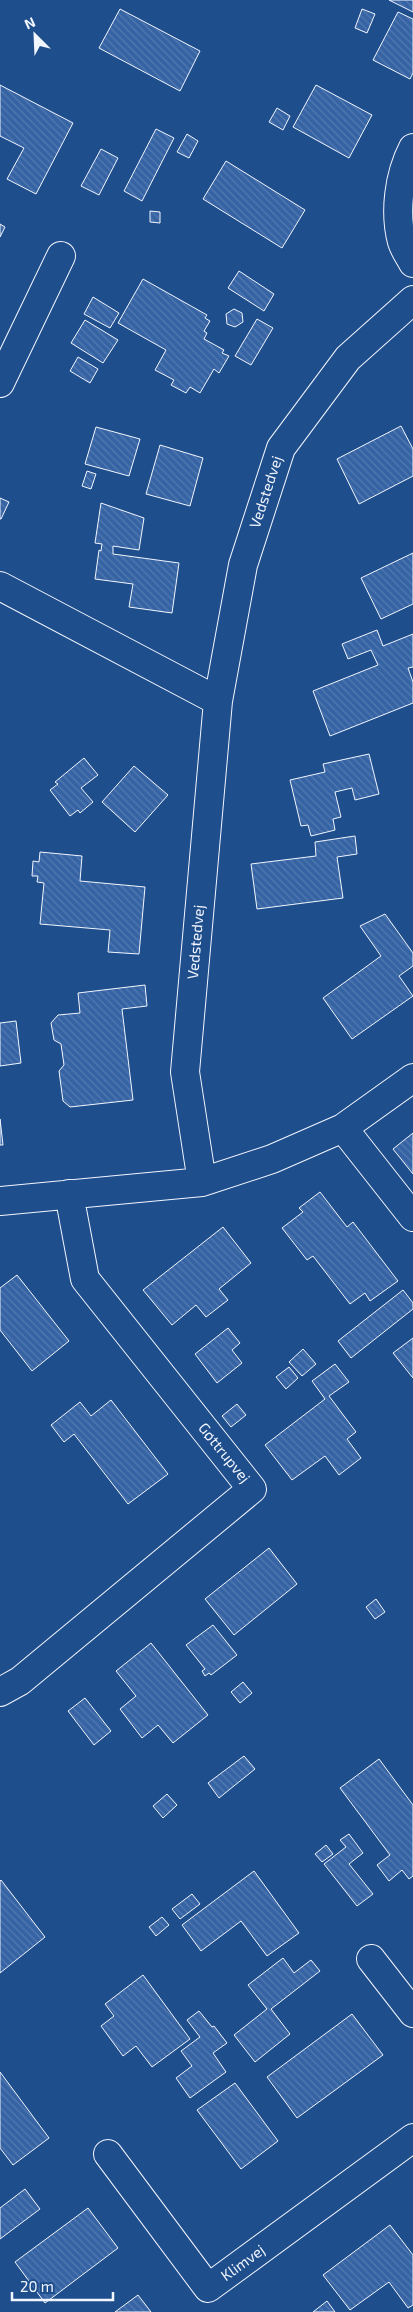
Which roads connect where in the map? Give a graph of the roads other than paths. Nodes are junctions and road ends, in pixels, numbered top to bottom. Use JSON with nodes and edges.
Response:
{"nodes":[{"id":1,"x":413,"y":148,"type":"edge"},
{"id":2,"x":61,"y":256,"type":"dead end"},
{"id":3,"x":413,"y":263,"type":"edge"},
{"id":4,"x":413,"y":300,"type":"edge"},
{"id":5,"x":0,"y":383,"type":"edge"},
{"id":6,"x":0,"y":586,"type":"edge"},
{"id":7,"x":218,"y":701,"type":"junction"},
{"id":8,"x":413,"y":1078,"type":"edge"},
{"id":9,"x":343,"y":1128,"type":"junction"},
{"id":10,"x":202,"y":1182,"type":"junction"},
{"id":11,"x":69,"y":1194,"type":"junction"},
{"id":12,"x":0,"y":1201,"type":"edge"},
{"id":13,"x":413,"y":1217,"type":"edge"},
{"id":14,"x":0,"y":1692,"type":"edge"},
{"id":15,"x":371,"y":1959,"type":"dead end"},
{"id":16,"x":413,"y":2013,"type":"edge"},
{"id":17,"x":413,"y":2138,"type":"edge"},
{"id":18,"x":108,"y":2154,"type":"dead end"}],
"edges":[{"from":1,"to":3,"type":"street"},
{"from":2,"to":5,"type":"street"},
{"from":4,"to":7,"type":"street","name":"Vedstedvej"},
{"from":6,"to":7,"type":"street"},
{"from":7,"to":10,"type":"street","name":"Vedstedvej"},
{"from":8,"to":9,"type":"street"},
{"from":9,"to":10,"type":"street"},
{"from":9,"to":13,"type":"street"},
{"from":10,"to":11,"type":"street"},
{"from":11,"to":12,"type":"street"},
{"from":11,"to":14,"type":"street","name":"Gøttrupvej"},
{"from":15,"to":16,"type":"street"},
{"from":17,"to":18,"type":"street","name":"Klimvej"}]}
